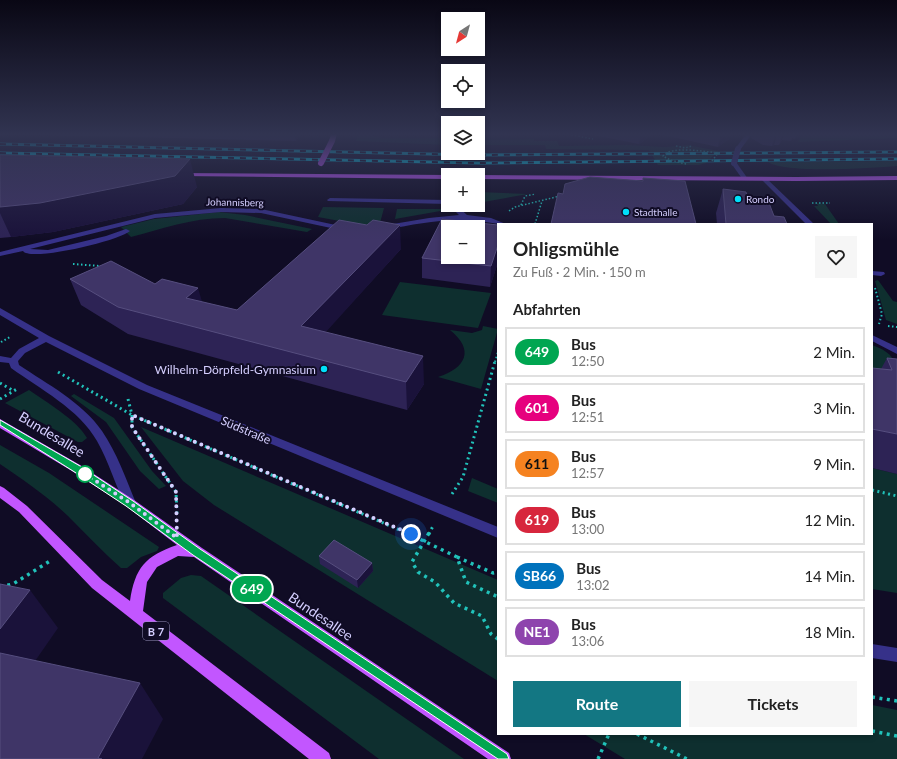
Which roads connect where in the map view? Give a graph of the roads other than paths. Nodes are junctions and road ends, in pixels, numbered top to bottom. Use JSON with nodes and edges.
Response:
{"nodes":[{"id":1,"x":318,"y":169,"type":"edge"},
{"id":2,"x":738,"y":169,"type":"edge"},
{"id":3,"x":175,"y":174,"type":"edge"},
{"id":4,"x":314,"y":176,"type":"junction"},
{"id":5,"x":441,"y":177,"type":"edge"},
{"id":6,"x":485,"y":177,"type":"edge"},
{"id":7,"x":897,"y":178,"type":"edge"},
{"id":8,"x":745,"y":179,"type":"junction"},
{"id":9,"x":764,"y":179,"type":"junction"},
{"id":10,"x":330,"y":200,"type":"dead end"},
{"id":11,"x":441,"y":202,"type":"edge"},
{"id":12,"x":460,"y":212,"type":"edge"},
{"id":13,"x":466,"y":218,"type":"junction"},
{"id":14,"x":499,"y":222,"type":"edge"},
{"id":15,"x":809,"y":223,"type":"edge"},
{"id":16,"x":382,"y":228,"type":"edge"},
{"id":17,"x":355,"y":230,"type":"edge"},
{"id":18,"x":39,"y":244,"type":"junction"},
{"id":19,"x":13,"y":250,"type":"junction"},
{"id":20,"x":0,"y":254,"type":"edge"},
{"id":21,"x":873,"y":273,"type":"edge"},
{"id":22,"x":882,"y":274,"type":"dead end"},
{"id":23,"x":0,"y":311,"type":"edge"},
{"id":24,"x":46,"y":338,"type":"junction"},
{"id":25,"x":873,"y":338,"type":"edge"},
{"id":26,"x":897,"y":351,"type":"edge"},
{"id":27,"x":0,"y":359,"type":"edge"},
{"id":28,"x":13,"y":361,"type":"junction"},
{"id":29,"x":0,"y":423,"type":"edge"},
{"id":30,"x":0,"y":491,"type":"edge"},
{"id":31,"x":130,"y":503,"type":"junction"},
{"id":32,"x":497,"y":533,"type":"edge"},
{"id":33,"x":197,"y":552,"type":"junction"},
{"id":34,"x":135,"y":614,"type":"junction"},
{"id":35,"x":873,"y":651,"type":"edge"},
{"id":36,"x":897,"y":655,"type":"edge"},
{"id":37,"x":323,"y":759,"type":"edge"},
{"id":38,"x":503,"y":759,"type":"edge"}],
"edges":[{"from":1,"to":4,"type":"main road","bridge":true},
{"from":2,"to":8,"type":"street","bridge":true},
{"from":3,"to":4,"type":"main road"},
{"from":4,"to":5,"type":"main road"},
{"from":6,"to":8,"type":"main road"},
{"from":7,"to":9,"type":"main road"},
{"from":8,"to":9,"type":"main road"},
{"from":9,"to":15,"type":"street"},
{"from":10,"to":11,"type":"street"},
{"from":12,"to":13,"type":"street"},
{"from":13,"to":14,"type":"street"},
{"from":13,"to":16,"type":"street"},
{"from":17,"to":18,"type":"street","name":"Johannisberg"},
{"from":18,"to":19,"type":"street","name":"Johannisberg"},
{"from":18,"to":19,"type":"street"},
{"from":19,"to":20,"type":"street","name":"Johannisberg"},
{"from":21,"to":22,"type":"street"},
{"from":23,"to":24,"type":"street","name":"Südstraße"},
{"from":24,"to":28,"type":"street"},
{"from":24,"to":32,"type":"street","name":"Südstraße"},
{"from":25,"to":26,"type":"street"},
{"from":27,"to":28,"type":"street"},
{"from":28,"to":31,"type":"street"},
{"from":29,"to":31,"type":"main road","name":"Bundesallee"},
{"from":30,"to":34,"type":"main road","number":"B 7"},
{"from":31,"to":33,"type":"main road","name":"Bundesallee"},
{"from":33,"to":34,"type":"main road"},
{"from":33,"to":38,"type":"main road","name":"Bundesallee"},
{"from":34,"to":37,"type":"main road","number":"B 7"},
{"from":35,"to":36,"type":"street"}]}
